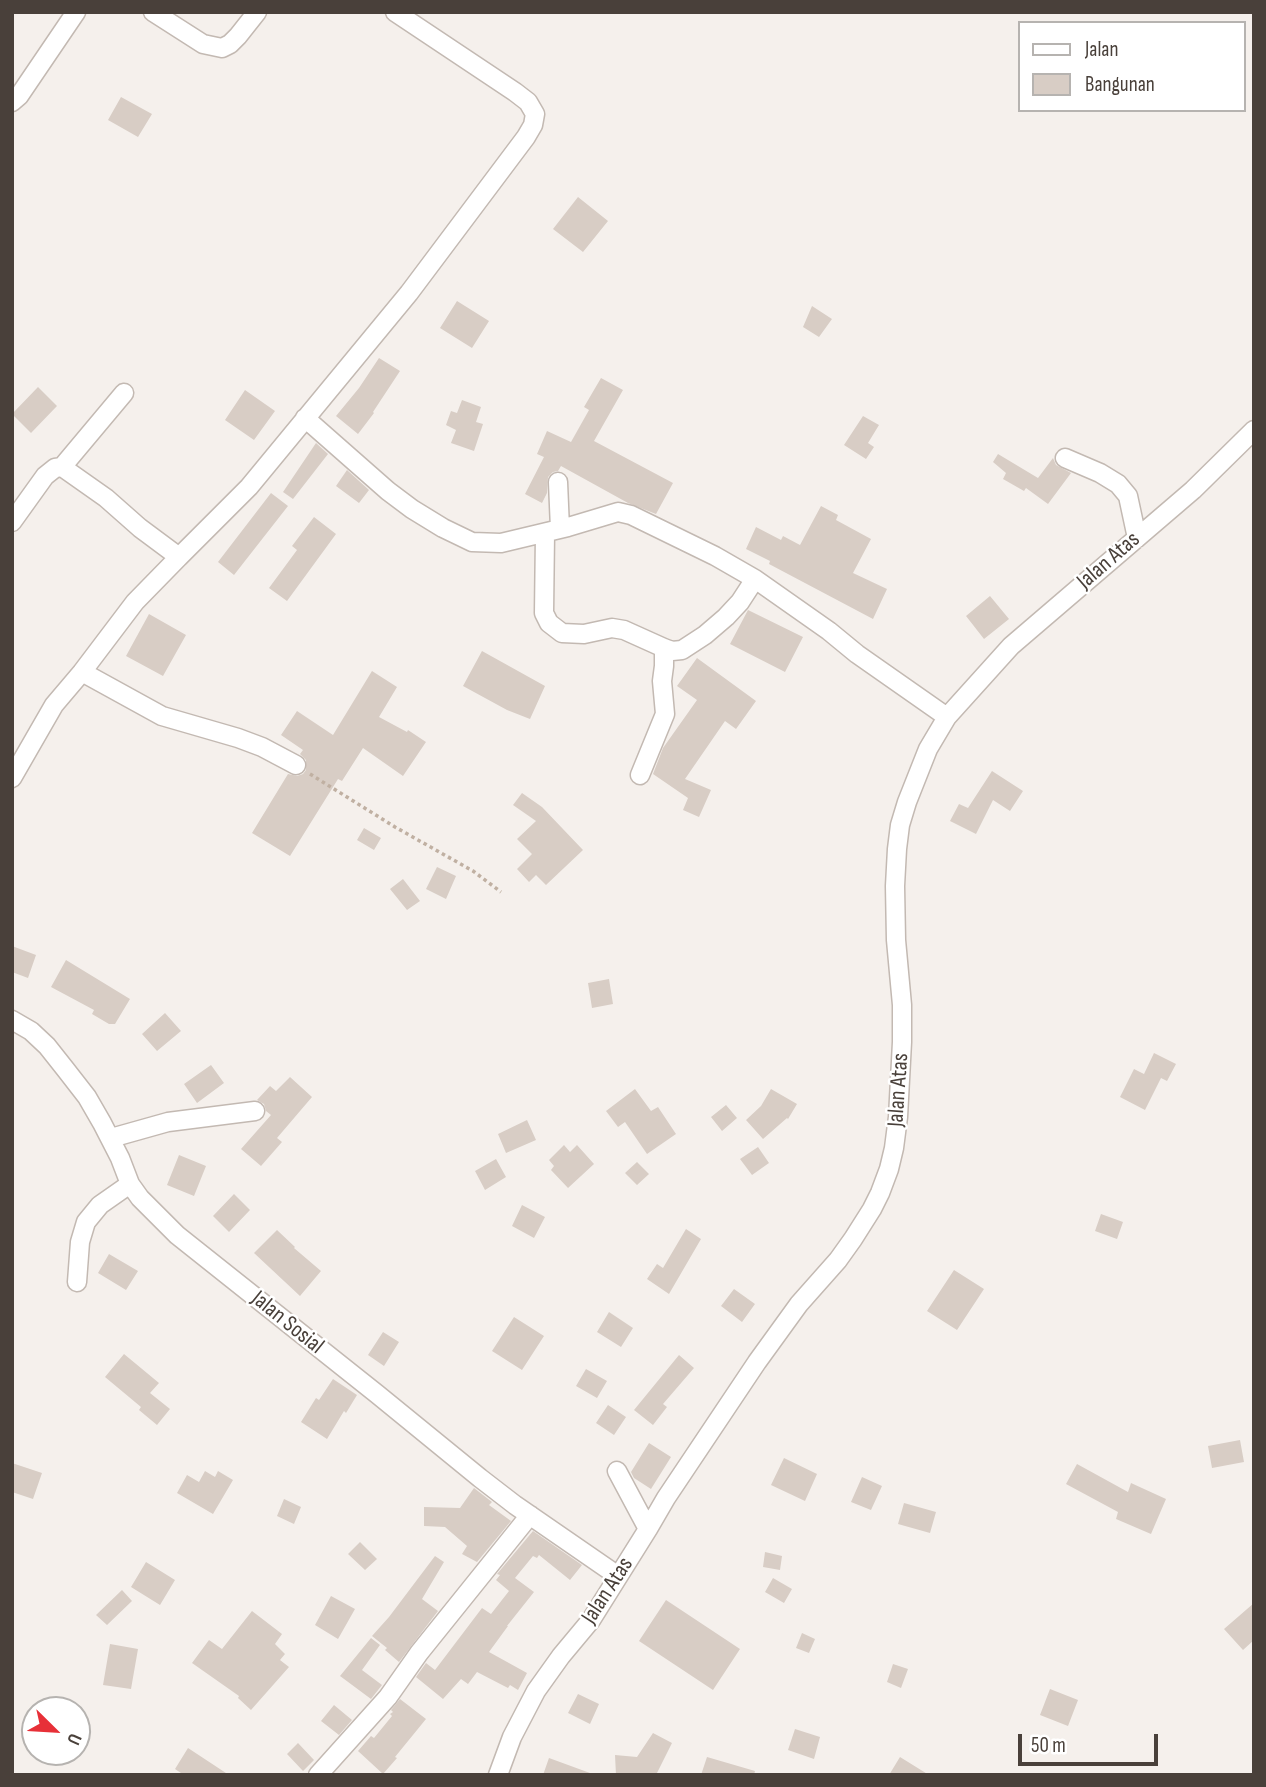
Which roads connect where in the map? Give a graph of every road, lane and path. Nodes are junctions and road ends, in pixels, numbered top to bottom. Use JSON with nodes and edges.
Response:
{"nodes":[{"id":1,"x":76,"y":12,"type":"edge"},
{"id":2,"x":153,"y":12,"type":"edge"},
{"id":3,"x":257,"y":12,"type":"edge"},
{"id":4,"x":395,"y":12,"type":"edge"},
{"id":5,"x":12,"y":102,"type":"edge"},
{"id":6,"x":124,"y":393,"type":"dead end"},
{"id":7,"x":305,"y":418,"type":"junction"},
{"id":8,"x":1254,"y":430,"type":"edge"},
{"id":9,"x":1065,"y":458,"type":"dead end"},
{"id":10,"x":62,"y":467,"type":"junction"},
{"id":11,"x":558,"y":482,"type":"dead end"},
{"id":12,"x":12,"y":522,"type":"edge"},
{"id":13,"x":552,"y":532,"type":"junction"},
{"id":14,"x":1137,"y":538,"type":"junction"},
{"id":15,"x":179,"y":557,"type":"junction"},
{"id":16,"x":755,"y":579,"type":"junction"},
{"id":17,"x":664,"y":649,"type":"junction"},
{"id":18,"x":82,"y":672,"type":"junction"},
{"id":19,"x":947,"y":717,"type":"junction"},
{"id":20,"x":296,"y":765,"type":"joint"},
{"id":21,"x":640,"y":775,"type":"dead end"},
{"id":22,"x":12,"y":778,"type":"edge"},
{"id":23,"x":501,"y":892,"type":"dead end"},
{"id":24,"x":12,"y":1020,"type":"edge"},
{"id":25,"x":255,"y":1111,"type":"dead end"},
{"id":26,"x":111,"y":1138,"type":"junction"},
{"id":27,"x":130,"y":1184,"type":"junction"},
{"id":28,"x":77,"y":1282,"type":"dead end"},
{"id":29,"x":617,"y":1471,"type":"dead end"},
{"id":30,"x":530,"y":1515,"type":"junction"},
{"id":31,"x":649,"y":1529,"type":"junction"},
{"id":32,"x":618,"y":1576,"type":"junction"},
{"id":33,"x":317,"y":1775,"type":"edge"},
{"id":34,"x":498,"y":1775,"type":"edge"}],
"edges":[{"from":1,"to":5,"type":"street"},
{"from":2,"to":3,"type":"street"},
{"from":4,"to":7,"type":"street"},
{"from":6,"to":10,"type":"street"},
{"from":7,"to":13,"type":"street"},
{"from":7,"to":15,"type":"street"},
{"from":8,"to":14,"type":"street","name":"Jalan Atas"},
{"from":9,"to":14,"type":"street"},
{"from":10,"to":12,"type":"street"},
{"from":10,"to":15,"type":"street"},
{"from":11,"to":13,"type":"street"},
{"from":13,"to":16,"type":"street"},
{"from":13,"to":17,"type":"street"},
{"from":14,"to":19,"type":"street","name":"Jalan Atas"},
{"from":15,"to":18,"type":"street"},
{"from":16,"to":17,"type":"street"},
{"from":16,"to":19,"type":"street"},
{"from":17,"to":21,"type":"street"},
{"from":18,"to":20,"type":"street"},
{"from":18,"to":22,"type":"street"},
{"from":19,"to":31,"type":"street","name":"Jalan Atas"},
{"from":20,"to":23,"type":"path"},
{"from":24,"to":26,"type":"street","name":"Jalan Sosial"},
{"from":25,"to":26,"type":"street"},
{"from":26,"to":27,"type":"street","name":"Jalan Sosial"},
{"from":27,"to":28,"type":"street"},
{"from":27,"to":30,"type":"street","name":"Jalan Sosial"},
{"from":29,"to":31,"type":"street"},
{"from":30,"to":32,"type":"street","name":"Jalan Sosial"},
{"from":30,"to":33,"type":"street"},
{"from":31,"to":32,"type":"street","name":"Jalan Atas"},
{"from":32,"to":34,"type":"street","name":"Jalan Atas"}]}
